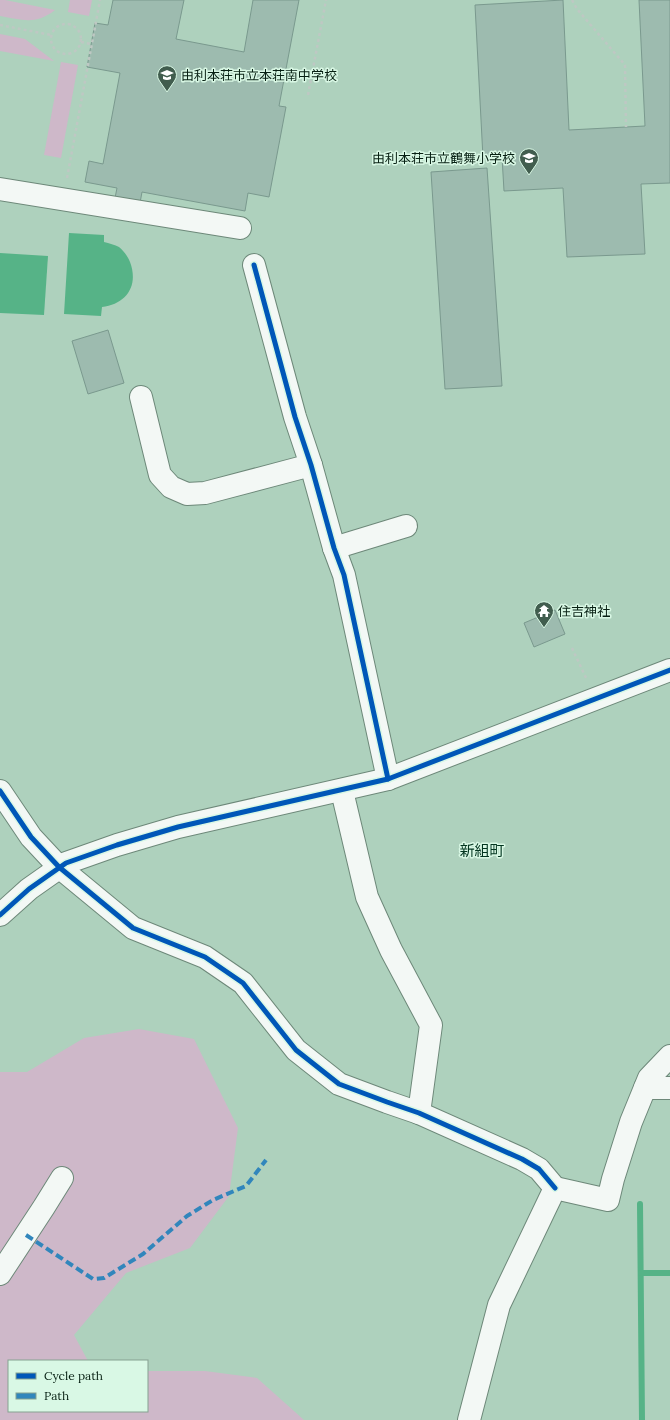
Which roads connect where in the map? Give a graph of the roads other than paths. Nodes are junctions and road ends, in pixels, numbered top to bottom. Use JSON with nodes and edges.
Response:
{"nodes":[{"id":1,"x":0,"y":189,"type":"edge"},
{"id":2,"x":240,"y":228,"type":"dead end"},
{"id":3,"x":254,"y":265,"type":"dead end"},
{"id":4,"x":141,"y":397,"type":"dead end"},
{"id":5,"x":311,"y":465,"type":"junction"},
{"id":6,"x":406,"y":526,"type":"dead end"},
{"id":7,"x":334,"y":548,"type":"junction"},
{"id":8,"x":670,"y":670,"type":"edge"},
{"id":9,"x":388,"y":780,"type":"junction"},
{"id":10,"x":0,"y":791,"type":"edge"},
{"id":11,"x":342,"y":791,"type":"junction"},
{"id":12,"x":59,"y":867,"type":"junction"},
{"id":13,"x":0,"y":915,"type":"edge"},
{"id":14,"x":670,"y":1056,"type":"edge"},
{"id":15,"x":645,"y":1088,"type":"junction"},
{"id":16,"x":670,"y":1088,"type":"edge"},
{"id":17,"x":419,"y":1113,"type":"junction"},
{"id":18,"x":62,"y":1178,"type":"dead end"},
{"id":19,"x":555,"y":1188,"type":"junction"},
{"id":20,"x":0,"y":1274,"type":"edge"},
{"id":21,"x":469,"y":1420,"type":"edge"}],
"edges":[{"from":1,"to":2,"type":"street"},
{"from":3,"to":5,"type":"street"},
{"from":4,"to":5,"type":"street"},
{"from":5,"to":7,"type":"street"},
{"from":6,"to":7,"type":"street"},
{"from":7,"to":9,"type":"street"},
{"from":8,"to":9,"type":"street"},
{"from":9,"to":11,"type":"street"},
{"from":10,"to":12,"type":"street"},
{"from":11,"to":12,"type":"street"},
{"from":11,"to":17,"type":"street"},
{"from":12,"to":13,"type":"street"},
{"from":12,"to":17,"type":"street"},
{"from":14,"to":15,"type":"street"},
{"from":15,"to":16,"type":"street"},
{"from":15,"to":19,"type":"street"},
{"from":17,"to":19,"type":"street"},
{"from":18,"to":20,"type":"street"},
{"from":19,"to":21,"type":"street"}]}
